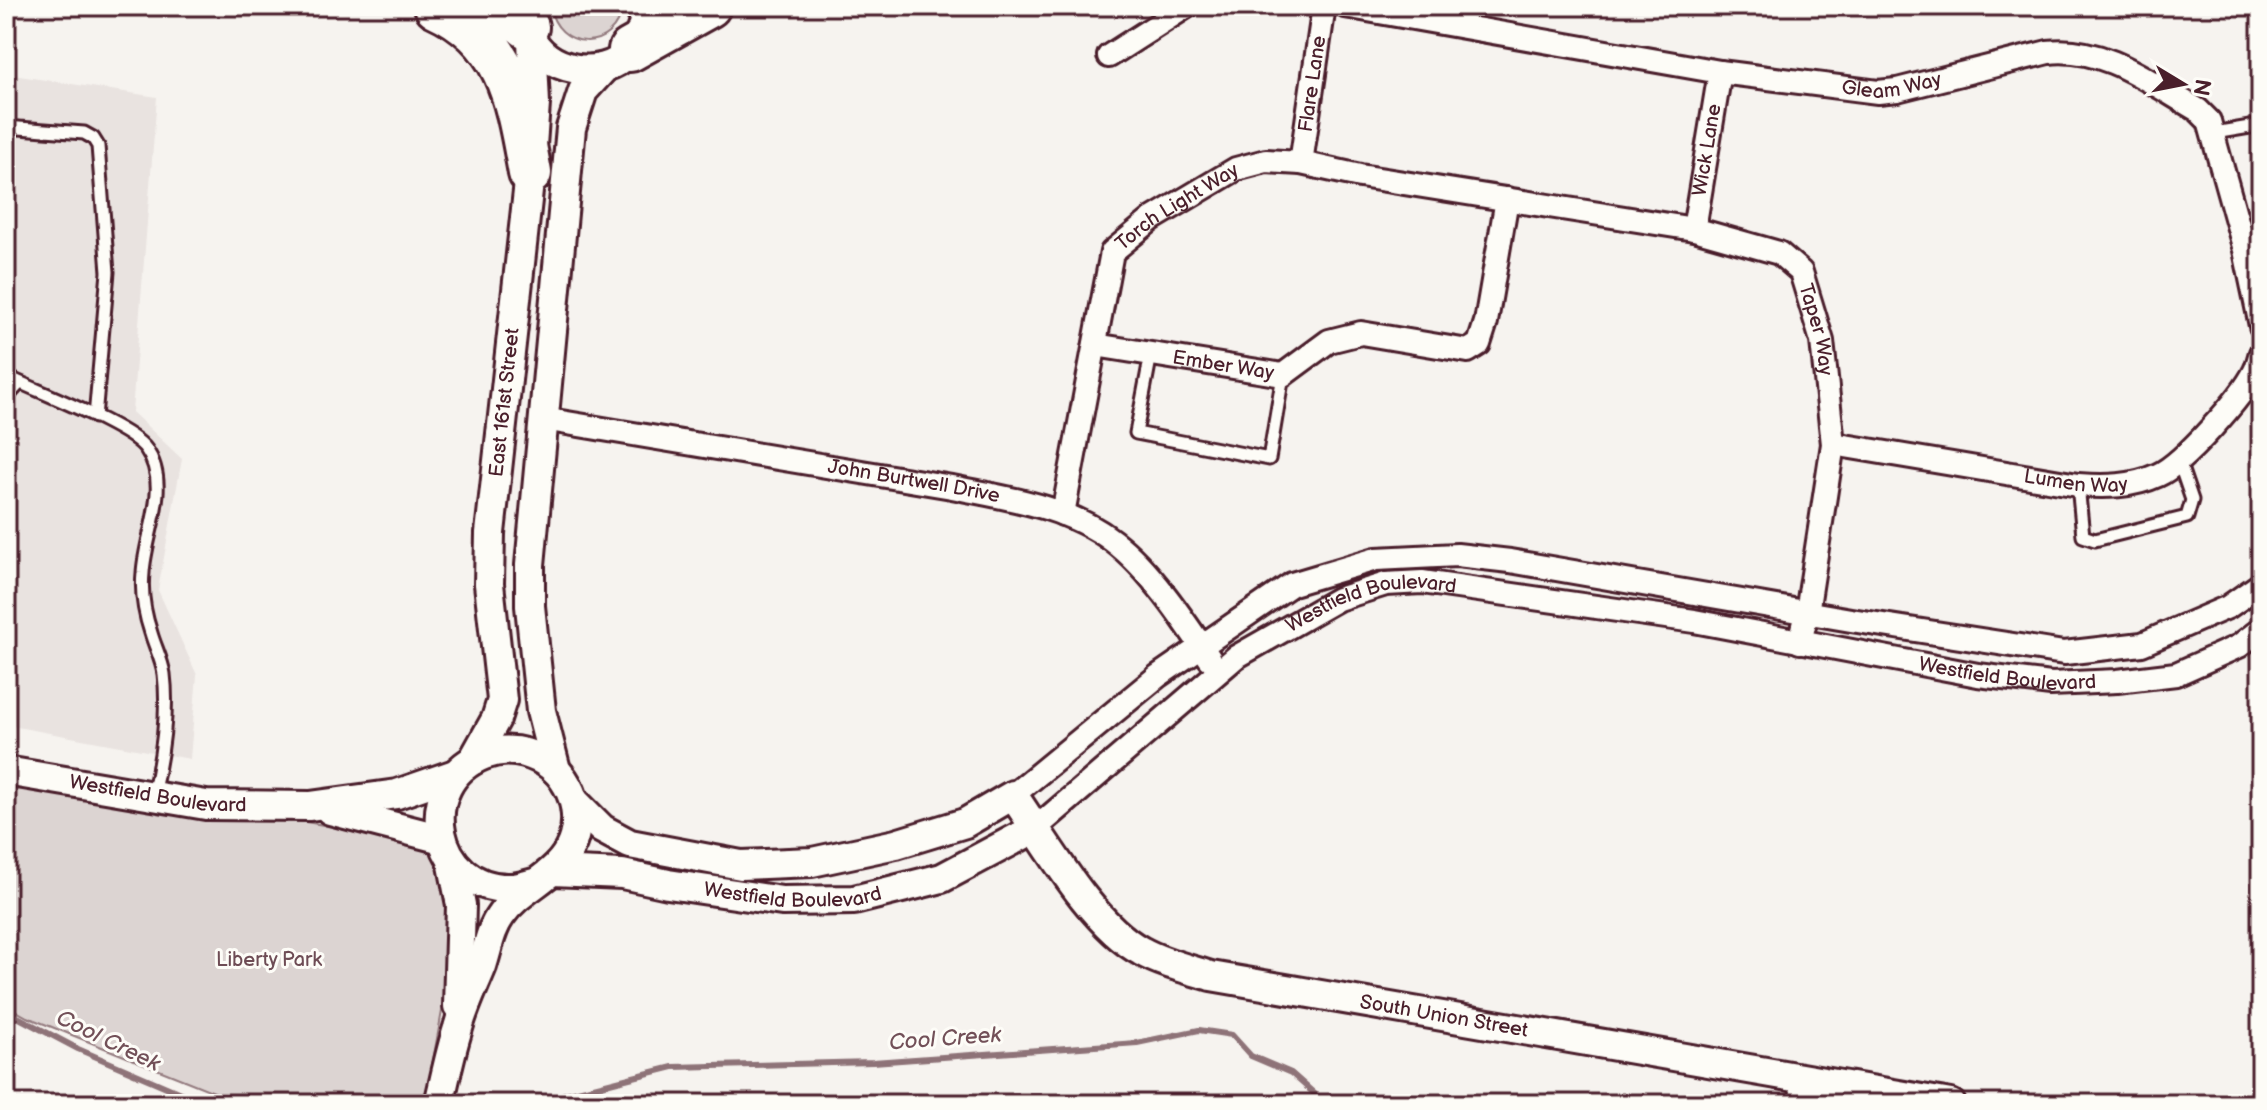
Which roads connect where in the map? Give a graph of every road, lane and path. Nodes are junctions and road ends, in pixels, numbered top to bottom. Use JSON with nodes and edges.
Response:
{"nodes":[{"id":1,"x":436,"y":6,"type":"edge"},
{"id":2,"x":647,"y":6,"type":"edge"},
{"id":3,"x":709,"y":6,"type":"edge"},
{"id":4,"x":1187,"y":6,"type":"edge"},
{"id":5,"x":1324,"y":6,"type":"edge"},
{"id":6,"x":1345,"y":6,"type":"edge"},
{"id":7,"x":521,"y":20,"type":"edge"},
{"id":8,"x":1109,"y":56,"type":"dead end"},
{"id":9,"x":617,"y":59,"type":"junction"},
{"id":10,"x":1720,"y":72,"type":"junction"},
{"id":11,"x":6,"y":127,"type":"edge"},
{"id":12,"x":2261,"y":128,"type":"edge"},
{"id":13,"x":2214,"y":133,"type":"junction"},
{"id":14,"x":1301,"y":163,"type":"junction"},
{"id":15,"x":530,"y":173,"type":"junction"},
{"id":16,"x":1507,"y":199,"type":"junction"},
{"id":17,"x":1694,"y":229,"type":"junction"},
{"id":18,"x":2253,"y":248,"type":"edge"},
{"id":19,"x":2261,"y":326,"type":"edge"},
{"id":20,"x":1095,"y":345,"type":"junction"},
{"id":21,"x":2261,"y":353,"type":"edge"},
{"id":22,"x":1151,"y":354,"type":"junction"},
{"id":23,"x":1283,"y":375,"type":"junction"},
{"id":24,"x":6,"y":376,"type":"edge"},
{"id":25,"x":20,"y":383,"type":"junction"},
{"id":26,"x":6,"y":398,"type":"edge"},
{"id":27,"x":95,"y":417,"type":"junction"},
{"id":28,"x":543,"y":419,"type":"junction"},
{"id":29,"x":1833,"y":444,"type":"junction"},
{"id":30,"x":2179,"y":462,"type":"junction"},
{"id":31,"x":2078,"y":485,"type":"junction"},
{"id":32,"x":1063,"y":514,"type":"junction"},
{"id":33,"x":2261,"y":584,"type":"edge"},
{"id":34,"x":1807,"y":613,"type":"junction"},
{"id":35,"x":2261,"y":629,"type":"edge"},
{"id":36,"x":1800,"y":642,"type":"junction"},
{"id":37,"x":1202,"y":646,"type":"junction"},
{"id":38,"x":1219,"y":671,"type":"junction"},
{"id":39,"x":464,"y":767,"type":"junction"},
{"id":40,"x":556,"y":770,"type":"junction"},
{"id":41,"x":6,"y":771,"type":"edge"},
{"id":42,"x":1013,"y":795,"type":"junction"},
{"id":43,"x":152,"y":796,"type":"junction"},
{"id":44,"x":575,"y":802,"type":"junction"},
{"id":45,"x":310,"y":806,"type":"junction"},
{"id":46,"x":1036,"y":828,"type":"junction"},
{"id":47,"x":447,"y":849,"type":"junction"},
{"id":48,"x":543,"y":877,"type":"junction"},
{"id":49,"x":458,"y":1026,"type":"junction"},
{"id":50,"x":1802,"y":1091,"type":"edge"},
{"id":51,"x":439,"y":1104,"type":"edge"},
{"id":52,"x":1951,"y":1104,"type":"edge"}],
"edges":[{"from":1,"to":15,"type":"highway"},
{"from":2,"to":9,"type":"street","name":"East 161st Street"},
{"from":3,"to":9,"type":"highway"},
{"from":4,"to":8,"type":"street"},
{"from":5,"to":14,"type":"street","name":"Flare Lane"},
{"from":6,"to":10,"type":"street","name":"Gleam Way"},
{"from":7,"to":9,"type":"street"},
{"from":7,"to":15,"type":"street","name":"East 161st Street"},
{"from":9,"to":28,"type":"street","name":"East 161st Street"},
{"from":10,"to":13,"type":"street","name":"Gleam Way"},
{"from":10,"to":17,"type":"street","name":"Wick Lane"},
{"from":11,"to":27,"type":"lane"},
{"from":12,"to":13,"type":"lane"},
{"from":13,"to":18,"type":"street","name":"Gleam Way"},
{"from":14,"to":16,"type":"street","name":"Torch Light Way"},
{"from":14,"to":20,"type":"street","name":"Torch Light Way"},
{"from":15,"to":39,"type":"street","name":"East 161st Street"},
{"from":16,"to":17,"type":"street","name":"Taper Way"},
{"from":16,"to":23,"type":"street","name":"Ember Way"},
{"from":17,"to":29,"type":"street","name":"Taper Way"},
{"from":18,"to":19,"type":"street","name":"Gleam Way"},
{"from":20,"to":22,"type":"street","name":"Ember Way"},
{"from":20,"to":32,"type":"street","name":"Torch Light Way"},
{"from":21,"to":30,"type":"street","name":"Lumen Way"},
{"from":22,"to":23,"type":"street","name":"Ember Way"},
{"from":22,"to":23,"type":"lane"},
{"from":24,"to":25,"type":"lane"},
{"from":25,"to":26,"type":"lane"},
{"from":25,"to":27,"type":"lane"},
{"from":27,"to":43,"type":"lane"},
{"from":28,"to":32,"type":"street","name":"John Burtwell Drive"},
{"from":28,"to":40,"type":"street","name":"East 161st Street"},
{"from":29,"to":31,"type":"street","name":"Lumen Way"},
{"from":29,"to":34,"type":"street","name":"Taper Way"},
{"from":30,"to":31,"type":"street","name":"Lumen Way"},
{"from":30,"to":31,"type":"lane"},
{"from":32,"to":37,"type":"street","name":"John Burtwell Drive"},
{"from":33,"to":34,"type":"street","name":"Westfield Boulevard"},
{"from":34,"to":36,"type":"street","name":"Taper Way"},
{"from":34,"to":37,"type":"street","name":"Westfield Boulevard"},
{"from":35,"to":36,"type":"street","name":"Westfield Boulevard"},
{"from":36,"to":38,"type":"street","name":"Westfield Boulevard"},
{"from":37,"to":38,"type":"street","name":"John Burtwell Drive"},
{"from":37,"to":42,"type":"street","name":"Westfield Boulevard"},
{"from":38,"to":46,"type":"street","name":"Westfield Boulevard"},
{"from":39,"to":40,"type":"street"},
{"from":39,"to":45,"type":"street","name":"Westfield Boulevard"},
{"from":39,"to":47,"type":"street"},
{"from":40,"to":44,"type":"street"},
{"from":41,"to":43,"type":"street","name":"Westfield Boulevard"},
{"from":42,"to":44,"type":"street","name":"Westfield Boulevard"},
{"from":42,"to":46,"type":"street","name":"South Union Street"},
{"from":43,"to":45,"type":"street","name":"Westfield Boulevard"},
{"from":44,"to":48,"type":"street"},
{"from":45,"to":47,"type":"street","name":"Westfield Boulevard"},
{"from":46,"to":48,"type":"street","name":"Westfield Boulevard"},
{"from":46,"to":50,"type":"street","name":"South Union Street"},
{"from":47,"to":48,"type":"street"},
{"from":47,"to":49,"type":"street"},
{"from":48,"to":49,"type":"street"},
{"from":49,"to":51,"type":"street"},
{"from":50,"to":52,"type":"street","name":"South Union Street"}]}
